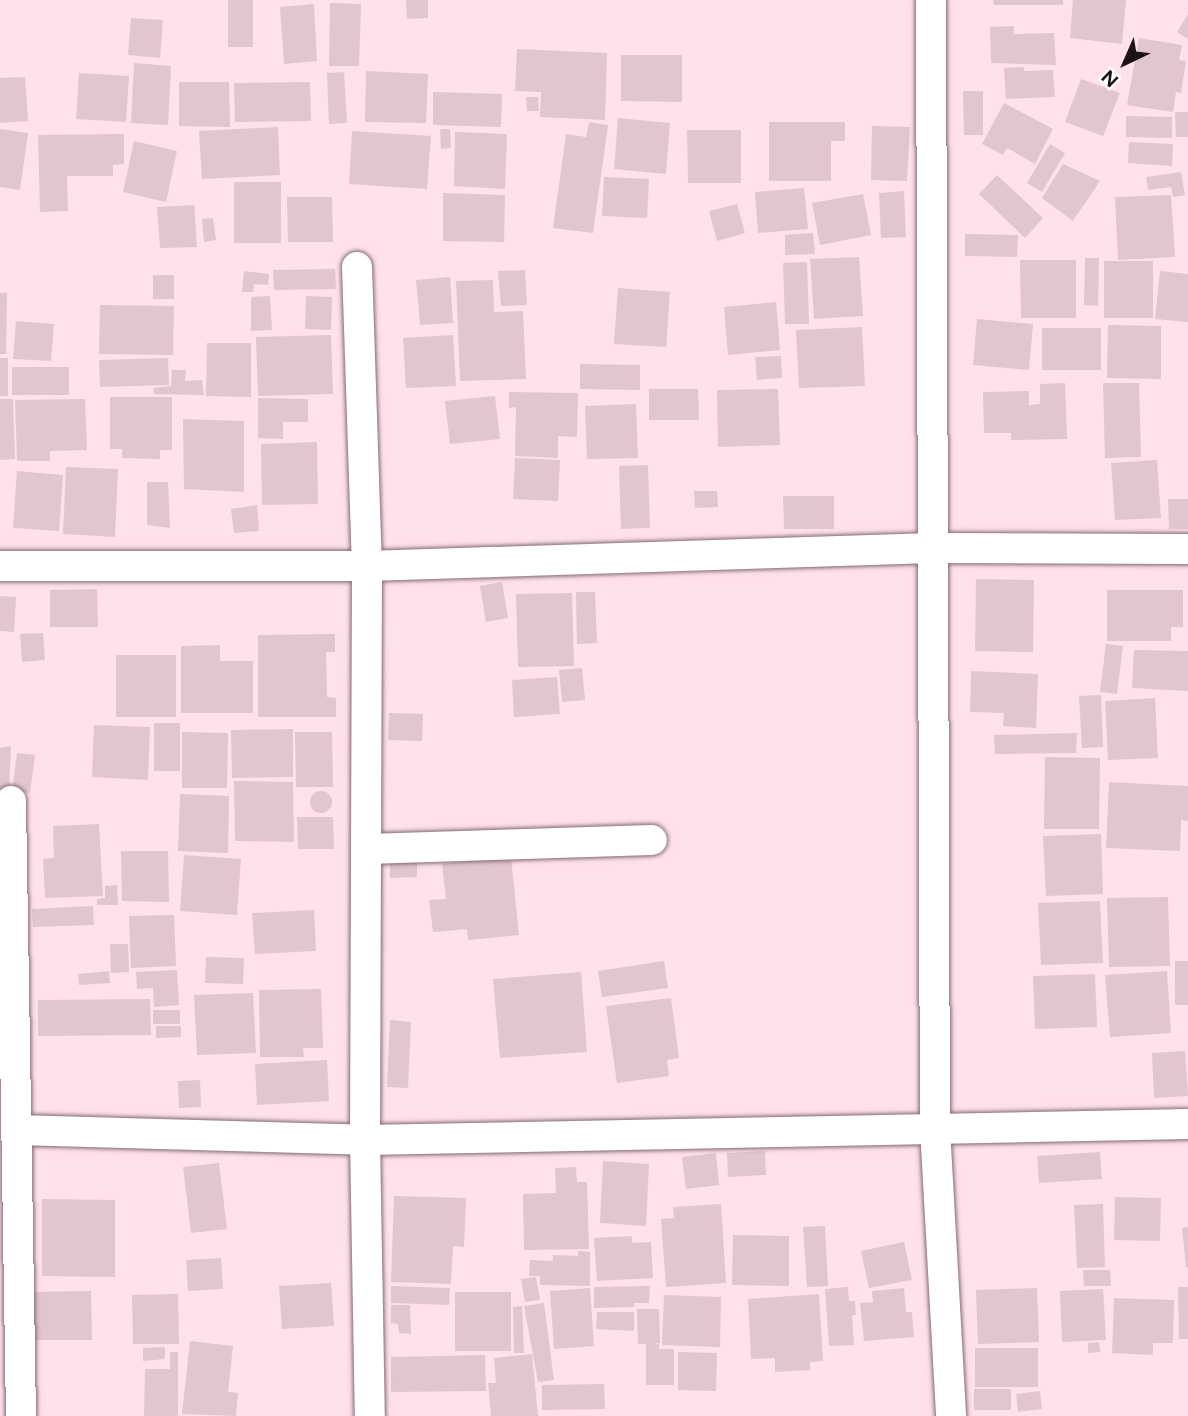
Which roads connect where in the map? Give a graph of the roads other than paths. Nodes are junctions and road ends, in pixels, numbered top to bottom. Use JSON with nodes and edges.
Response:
{"nodes":[{"id":1,"x":931,"y":0,"type":"edge"},
{"id":2,"x":358,"y":267,"type":"dead end"},
{"id":3,"x":933,"y":548,"type":"junction"},
{"id":4,"x":1188,"y":550,"type":"edge"},
{"id":5,"x":0,"y":566,"type":"edge"},
{"id":6,"x":367,"y":566,"type":"junction"},
{"id":7,"x":11,"y":801,"type":"dead end"},
{"id":8,"x":652,"y":840,"type":"dead end"},
{"id":9,"x":366,"y":849,"type":"junction"},
{"id":10,"x":1188,"y":1124,"type":"edge"},
{"id":11,"x":935,"y":1128,"type":"junction"},
{"id":12,"x":17,"y":1130,"type":"junction"},
{"id":13,"x":365,"y":1140,"type":"junction"},
{"id":14,"x":22,"y":1416,"type":"edge"},
{"id":15,"x":370,"y":1416,"type":"edge"},
{"id":16,"x":951,"y":1416,"type":"edge"}],
"edges":[{"from":1,"to":3,"type":"street"},
{"from":2,"to":6,"type":"street"},
{"from":3,"to":4,"type":"street"},
{"from":3,"to":6,"type":"street"},
{"from":3,"to":11,"type":"street"},
{"from":5,"to":6,"type":"street"},
{"from":6,"to":9,"type":"street"},
{"from":7,"to":12,"type":"street"},
{"from":8,"to":9,"type":"street"},
{"from":9,"to":13,"type":"street"},
{"from":10,"to":11,"type":"street"},
{"from":11,"to":13,"type":"street"},
{"from":11,"to":16,"type":"street"},
{"from":12,"to":13,"type":"street"},
{"from":12,"to":14,"type":"street"},
{"from":13,"to":15,"type":"street"}]}
